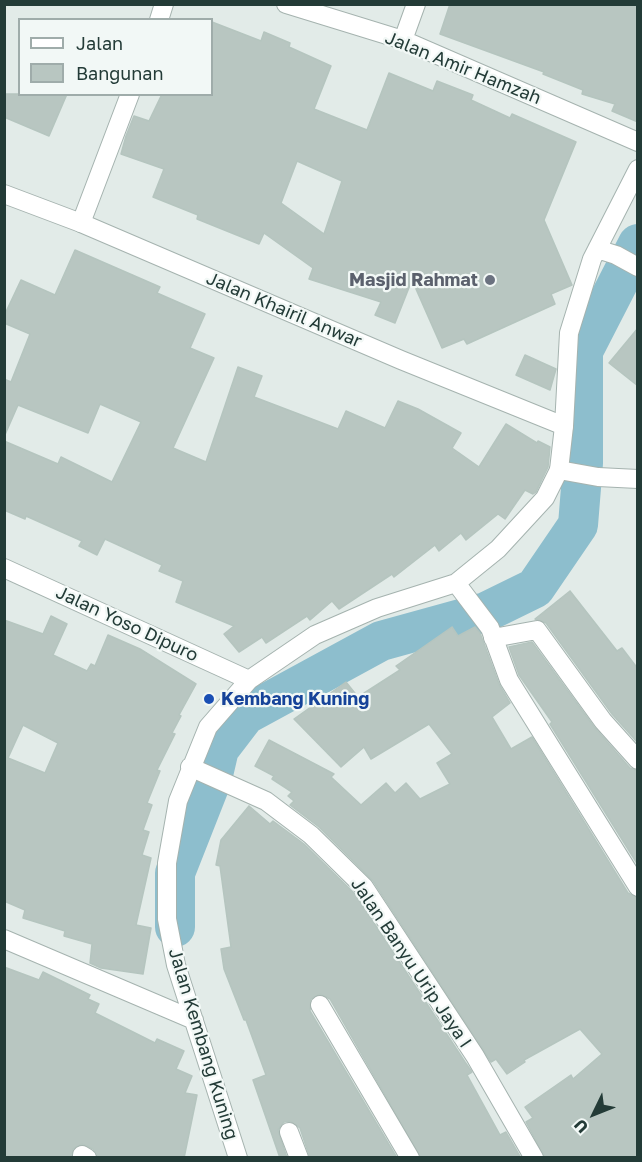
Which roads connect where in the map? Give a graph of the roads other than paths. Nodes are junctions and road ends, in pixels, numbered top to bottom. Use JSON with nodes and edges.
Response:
{"nodes":[{"id":1,"x":286,"y":4,"type":"edge"},
{"id":2,"x":416,"y":4,"type":"edge"},
{"id":3,"x":403,"y":40,"type":"junction"},
{"id":4,"x":129,"y":96,"type":"edge"},
{"id":5,"x":638,"y":142,"type":"edge"},
{"id":6,"x":638,"y":169,"type":"edge"},
{"id":7,"x":4,"y":194,"type":"edge"},
{"id":8,"x":81,"y":223,"type":"junction"},
{"id":9,"x":597,"y":249,"type":"junction"},
{"id":10,"x":638,"y":267,"type":"edge"},
{"id":11,"x":564,"y":426,"type":"junction"},
{"id":12,"x":567,"y":471,"type":"junction"},
{"id":13,"x":638,"y":479,"type":"edge"},
{"id":14,"x":4,"y":568,"type":"edge"},
{"id":15,"x":456,"y":582,"type":"junction"},
{"id":16,"x":491,"y":633,"type":"junction"},
{"id":17,"x":249,"y":680,"type":"junction"},
{"id":18,"x":638,"y":760,"type":"edge"},
{"id":19,"x":197,"y":769,"type":"junction"},
{"id":20,"x":638,"y":887,"type":"edge"},
{"id":21,"x":4,"y":939,"type":"edge"},
{"id":22,"x":320,"y":1005,"type":"dead end"},
{"id":23,"x":194,"y":1020,"type":"junction"},
{"id":24,"x":289,"y":1132,"type":"dead end"},
{"id":25,"x":238,"y":1158,"type":"edge"},
{"id":26,"x":299,"y":1158,"type":"edge"},
{"id":27,"x":410,"y":1158,"type":"edge"},
{"id":28,"x":534,"y":1158,"type":"edge"}],
"edges":[{"from":1,"to":3,"type":"street","name":"Jalan Amir Hamzah"},
{"from":2,"to":3,"type":"street"},
{"from":3,"to":5,"type":"street","name":"Jalan Amir Hamzah"},
{"from":4,"to":8,"type":"street"},
{"from":6,"to":9,"type":"street","name":"Jalan Kembang Kuning"},
{"from":7,"to":8,"type":"street","name":"Jalan Khairil Anwar"},
{"from":8,"to":11,"type":"street","name":"Jalan Khairil Anwar"},
{"from":9,"to":10,"type":"street"},
{"from":9,"to":11,"type":"street","name":"Jalan Kembang Kuning"},
{"from":11,"to":12,"type":"street","name":"Jalan Kembang Kuning"},
{"from":12,"to":13,"type":"street"},
{"from":12,"to":15,"type":"street","name":"Jalan Kembang Kuning"},
{"from":14,"to":17,"type":"street","name":"Jalan Yoso Dipuro"},
{"from":15,"to":16,"type":"street"},
{"from":15,"to":17,"type":"street","name":"Jalan Kembang Kuning"},
{"from":16,"to":18,"type":"street"},
{"from":16,"to":20,"type":"street"},
{"from":17,"to":19,"type":"street","name":"Jalan Kembang Kuning"},
{"from":19,"to":23,"type":"street","name":"Jalan Kembang Kuning"},
{"from":19,"to":28,"type":"street","name":"Jalan Banyu Urip Jaya I"},
{"from":21,"to":23,"type":"street"},
{"from":22,"to":27,"type":"street"},
{"from":23,"to":25,"type":"street","name":"Jalan Kembang Kuning"},
{"from":24,"to":26,"type":"street"}]}
